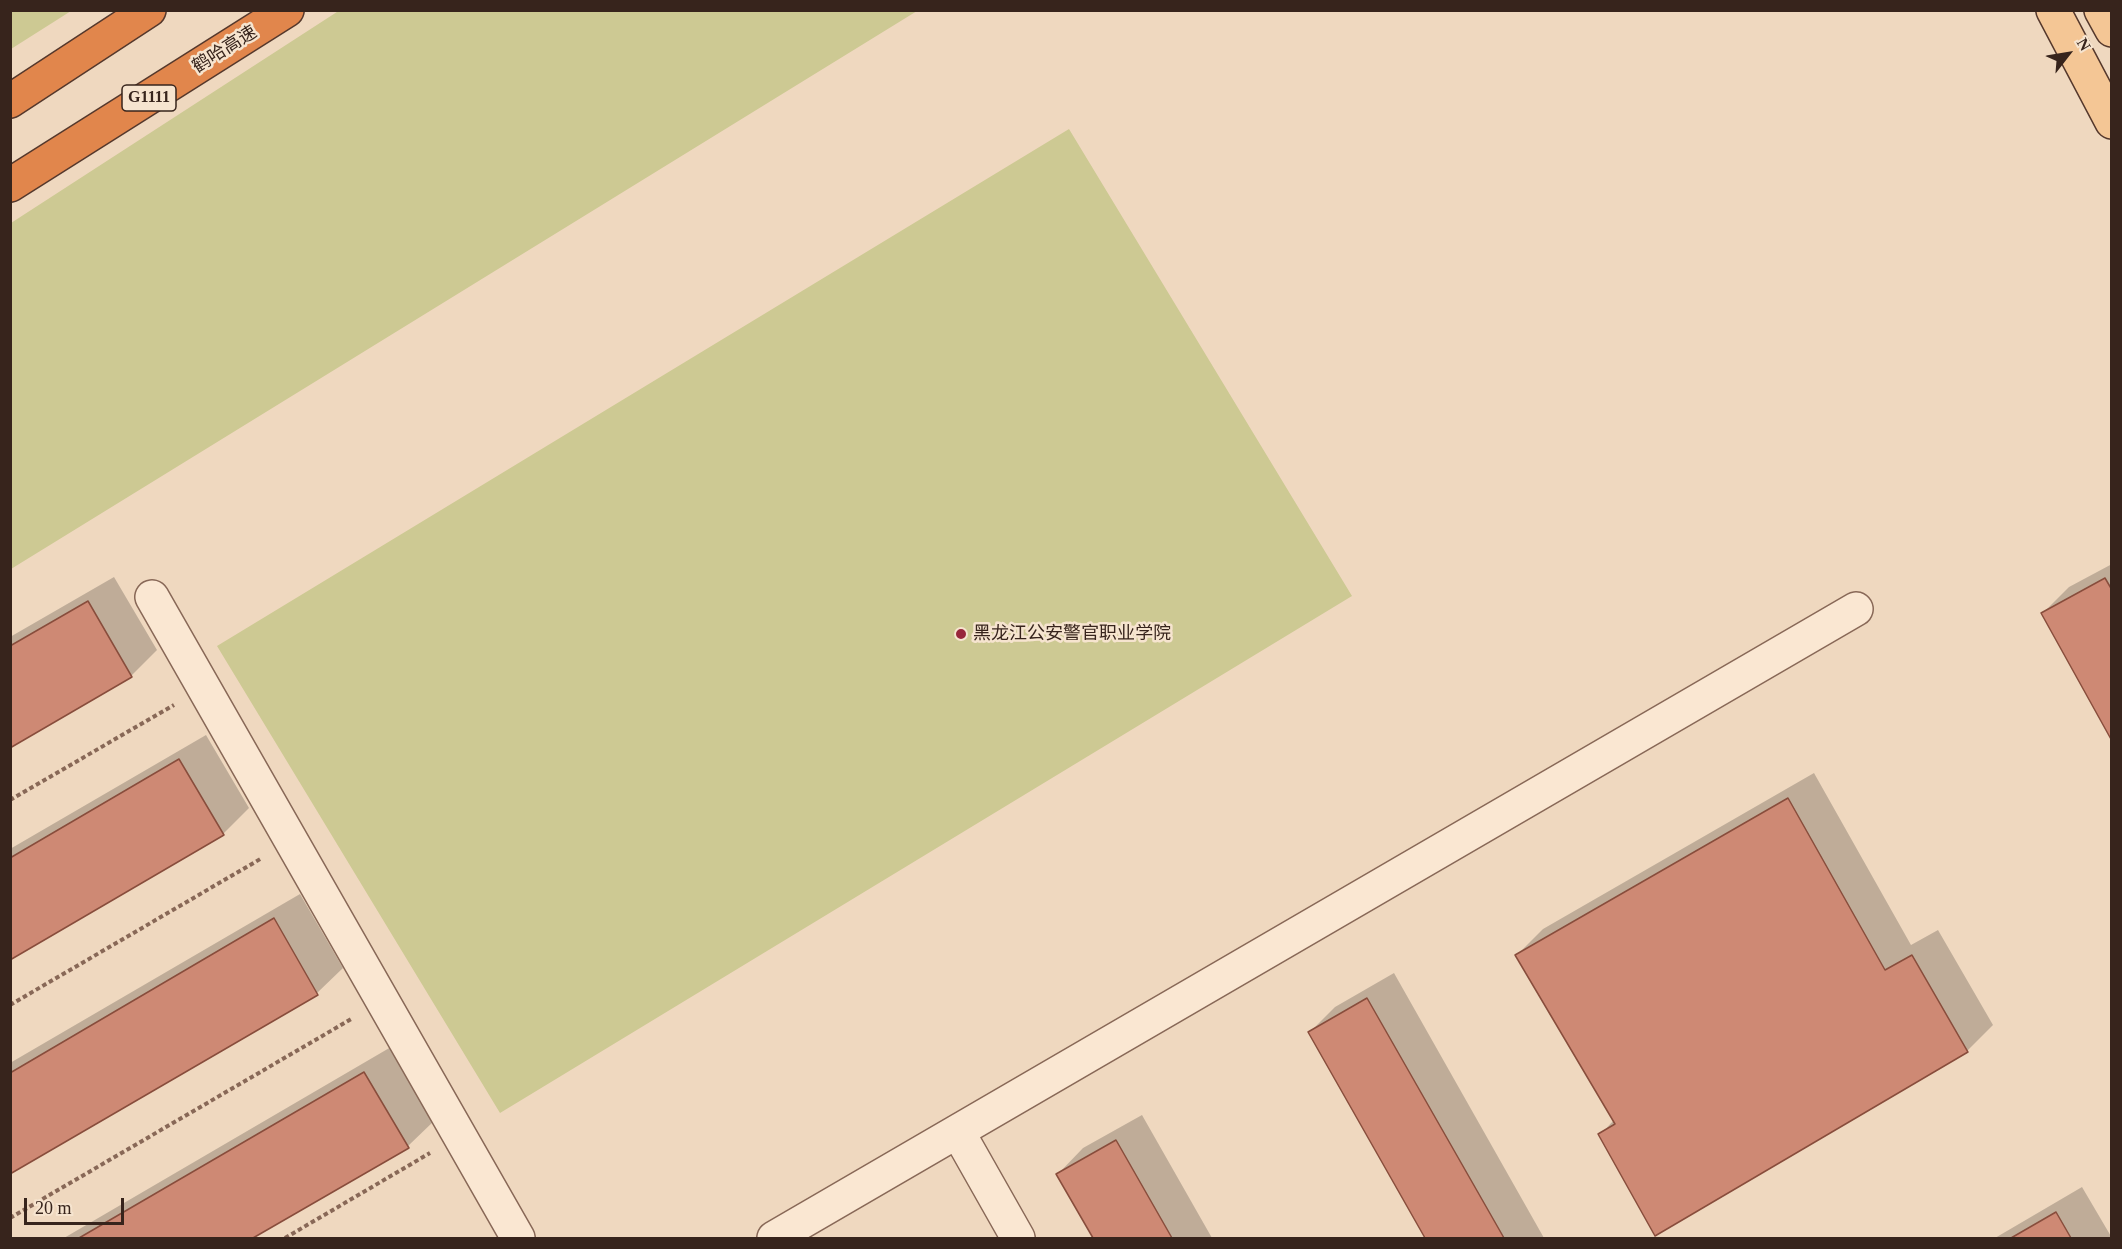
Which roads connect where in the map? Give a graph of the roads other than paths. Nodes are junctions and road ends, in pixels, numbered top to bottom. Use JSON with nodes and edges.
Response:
{"nodes":[{"id":1,"x":149,"y":10,"type":"edge"},
{"id":2,"x":287,"y":10,"type":"edge"},
{"id":3,"x":2053,"y":10,"type":"edge"},
{"id":4,"x":2101,"y":10,"type":"edge"},
{"id":5,"x":2112,"y":30,"type":"edge"},
{"id":6,"x":10,"y":101,"type":"edge"},
{"id":7,"x":2112,"y":122,"type":"edge"},
{"id":8,"x":10,"y":185,"type":"edge"},
{"id":9,"x":152,"y":597,"type":"dead end"},
{"id":10,"x":1856,"y":609,"type":"dead end"},
{"id":11,"x":958,"y":1132,"type":"junction"},
{"id":12,"x":518,"y":1239,"type":"edge"},
{"id":13,"x":774,"y":1239,"type":"edge"},
{"id":14,"x":1018,"y":1239,"type":"edge"}],
"edges":[{"from":1,"to":6,"type":"highway"},
{"from":2,"to":8,"type":"highway","name":"鹤哈高速","number":"G1111"},
{"from":3,"to":7,"type":"main road"},
{"from":4,"to":5,"type":"main road"},
{"from":9,"to":12,"type":"lane"},
{"from":10,"to":11,"type":"lane"},
{"from":11,"to":13,"type":"lane"},
{"from":11,"to":14,"type":"lane"}]}
